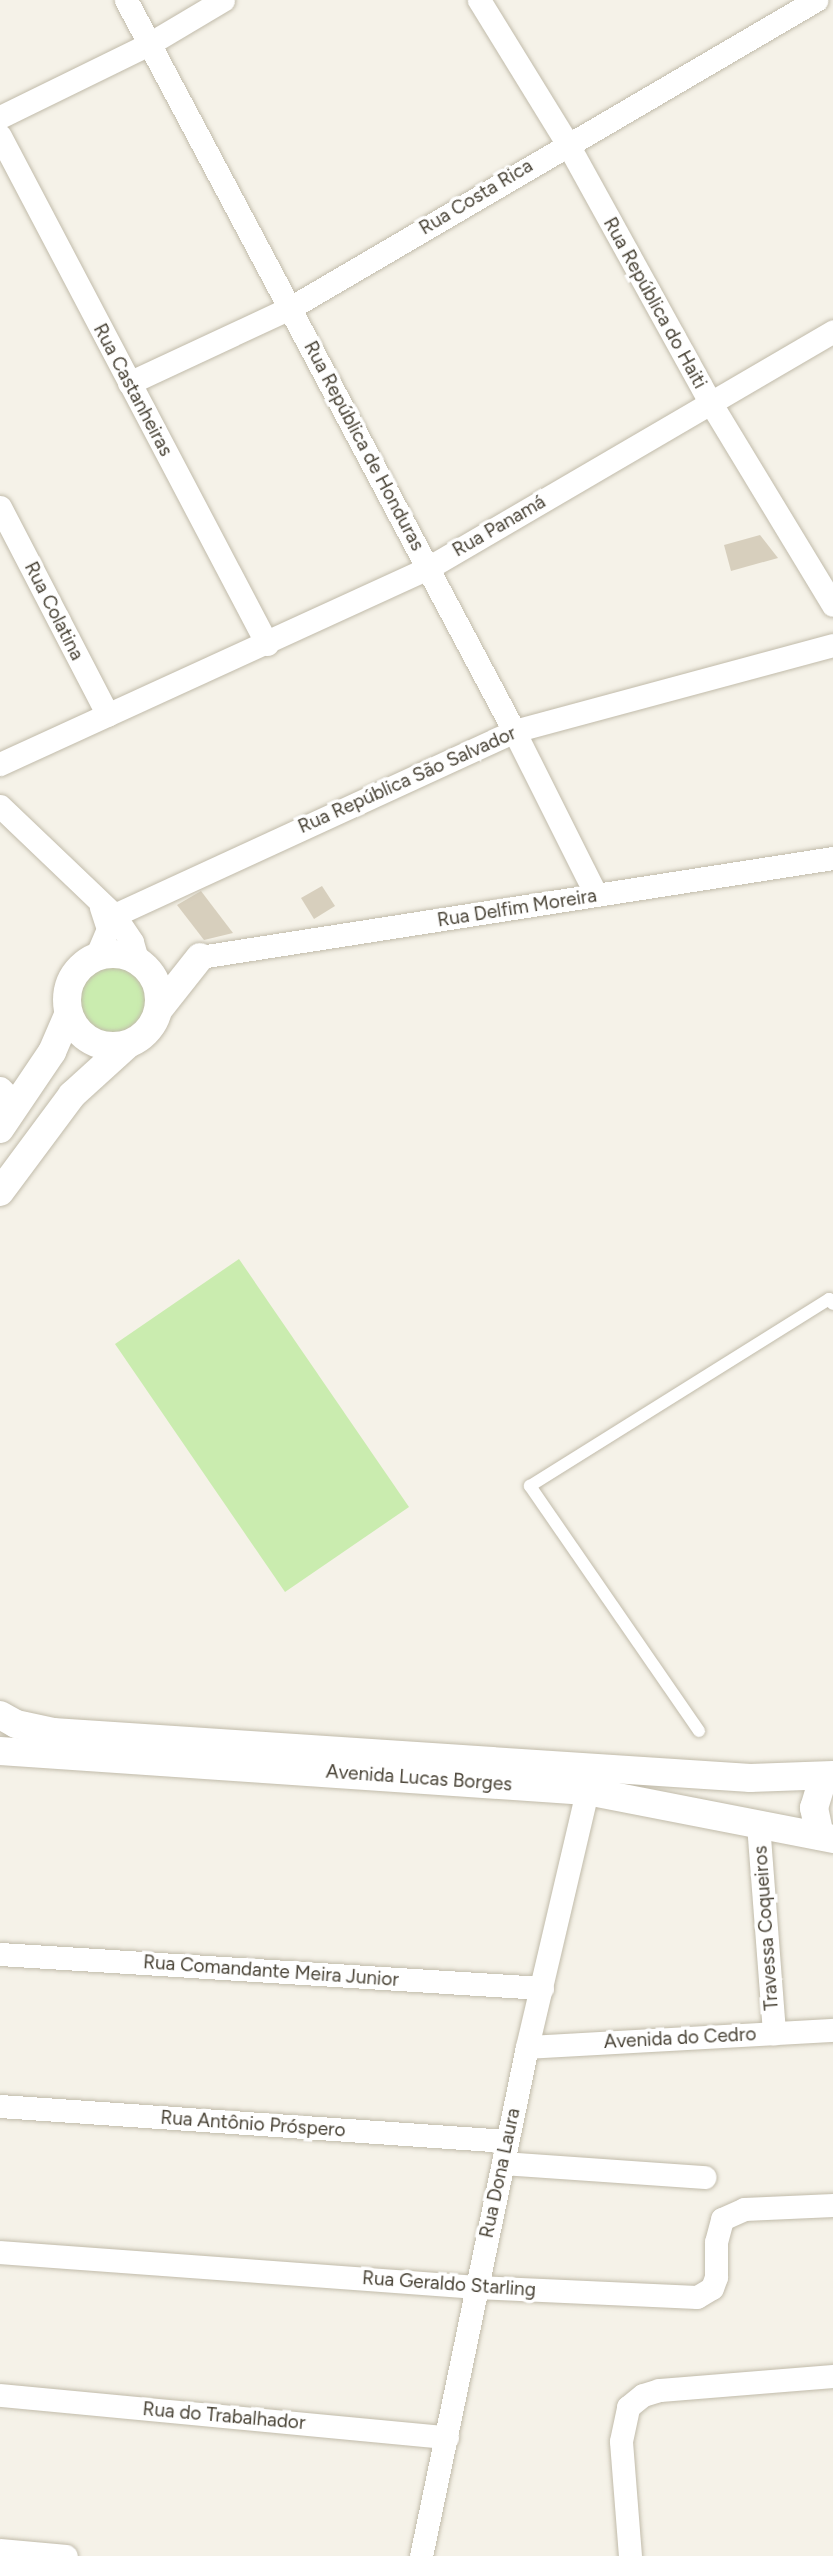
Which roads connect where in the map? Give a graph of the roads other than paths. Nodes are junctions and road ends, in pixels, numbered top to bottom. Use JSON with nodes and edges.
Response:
{"nodes":[{"id":1,"x":126,"y":0,"type":"edge"},
{"id":2,"x":223,"y":0,"type":"edge"},
{"id":3,"x":479,"y":0,"type":"edge"},
{"id":4,"x":816,"y":0,"type":"edge"},
{"id":5,"x":149,"y":44,"type":"junction"},
{"id":6,"x":0,"y":117,"type":"edge"},
{"id":7,"x":0,"y":136,"type":"edge"},
{"id":8,"x":567,"y":143,"type":"junction"},
{"id":9,"x":290,"y":308,"type":"junction"},
{"id":10,"x":833,"y":331,"type":"edge"},
{"id":11,"x":129,"y":383,"type":"junction"},
{"id":12,"x":710,"y":402,"type":"junction"},
{"id":13,"x":0,"y":507,"type":"edge"},
{"id":14,"x":428,"y":568,"type":"junction"},
{"id":15,"x":833,"y":606,"type":"edge"},
{"id":16,"x":267,"y":644,"type":"junction"},
{"id":17,"x":833,"y":645,"type":"edge"},
{"id":18,"x":108,"y":715,"type":"junction"},
{"id":19,"x":514,"y":731,"type":"junction"},
{"id":20,"x":0,"y":764,"type":"edge"},
{"id":21,"x":0,"y":806,"type":"edge"},
{"id":22,"x":833,"y":858,"type":"edge"},
{"id":23,"x":596,"y":895,"type":"junction"},
{"id":24,"x":107,"y":912,"type":"junction"},
{"id":25,"x":96,"y":957,"type":"junction"},
{"id":26,"x":200,"y":957,"type":"junction"},
{"id":27,"x":139,"y":962,"type":"junction"},
{"id":28,"x":159,"y":1009,"type":"junction"},
{"id":29,"x":68,"y":1015,"type":"junction"},
{"id":30,"x":127,"y":1045,"type":"junction"},
{"id":31,"x":8,"y":1096,"type":"edge"},
{"id":32,"x":0,"y":1129,"type":"edge"},
{"id":33,"x":0,"y":1192,"type":"edge"},
{"id":34,"x":833,"y":1304,"type":"edge"},
{"id":35,"x":0,"y":1715,"type":"edge"},
{"id":36,"x":699,"y":1731,"type":"dead end"},
{"id":37,"x":0,"y":1751,"type":"edge"},
{"id":38,"x":828,"y":1777,"type":"edge"},
{"id":39,"x":587,"y":1791,"type":"junction"},
{"id":40,"x":758,"y":1824,"type":"junction"},
{"id":41,"x":827,"y":1837,"type":"edge"},
{"id":42,"x":0,"y":1954,"type":"edge"},
{"id":43,"x":542,"y":1988,"type":"junction"},
{"id":44,"x":833,"y":2030,"type":"edge"},
{"id":45,"x":774,"y":2033,"type":"junction"},
{"id":46,"x":527,"y":2047,"type":"junction"},
{"id":47,"x":0,"y":2106,"type":"edge"},
{"id":48,"x":505,"y":2152,"type":"junction"},
{"id":49,"x":705,"y":2177,"type":"dead end"},
{"id":50,"x":833,"y":2204,"type":"edge"},
{"id":51,"x":0,"y":2252,"type":"edge"},
{"id":52,"x":476,"y":2287,"type":"junction"},
{"id":53,"x":833,"y":2376,"type":"edge"},
{"id":54,"x":0,"y":2395,"type":"edge"},
{"id":55,"x":447,"y":2437,"type":"junction"},
{"id":56,"x":0,"y":2550,"type":"edge"},
{"id":57,"x":66,"y":2556,"type":"edge"},
{"id":58,"x":421,"y":2556,"type":"edge"},
{"id":59,"x":630,"y":2556,"type":"edge"}],
"edges":[{"from":1,"to":5,"type":"street","name":"Rua República de Honduras"},
{"from":2,"to":5,"type":"street"},
{"from":3,"to":8,"type":"street","name":"Rua República do Haiti"},
{"from":4,"to":8,"type":"street","name":"Rua Costa Rica"},
{"from":5,"to":6,"type":"street"},
{"from":5,"to":9,"type":"street","name":"Rua República de Honduras"},
{"from":7,"to":11,"type":"street","name":"Rua Castanheiras"},
{"from":8,"to":9,"type":"street","name":"Rua Costa Rica"},
{"from":8,"to":12,"type":"street","name":"Rua República do Haiti"},
{"from":9,"to":11,"type":"street","name":"Rua Costa Rica"},
{"from":9,"to":14,"type":"street","name":"Rua República de Honduras"},
{"from":10,"to":12,"type":"street","name":"Rua Panamá"},
{"from":11,"to":16,"type":"street","name":"Rua Castanheiras"},
{"from":12,"to":14,"type":"street","name":"Rua Panamá"},
{"from":12,"to":15,"type":"street","name":"Rua República do Haiti"},
{"from":13,"to":18,"type":"street","name":"Rua Colatina"},
{"from":14,"to":16,"type":"street","name":"Rua Panamá"},
{"from":14,"to":19,"type":"street","name":"Rua República de Honduras"},
{"from":16,"to":18,"type":"street","name":"Rua Panamá"},
{"from":17,"to":19,"type":"street","name":"Rua República São Salvador"},
{"from":18,"to":20,"type":"street","name":"Rua Panamá"},
{"from":19,"to":23,"type":"street","name":"Rua República de Honduras"},
{"from":19,"to":24,"type":"street","name":"Rua República São Salvador"},
{"from":21,"to":24,"type":"street"},
{"from":22,"to":23,"type":"street","name":"Rua Delfim Moreira"},
{"from":23,"to":26,"type":"street","name":"Rua Delfim Moreira"},
{"from":24,"to":25,"type":"street"},
{"from":24,"to":27,"type":"street"},
{"from":25,"to":27,"type":"street"},
{"from":25,"to":29,"type":"street"},
{"from":26,"to":27,"type":"street"},
{"from":26,"to":28,"type":"street"},
{"from":27,"to":28,"type":"street"},
{"from":28,"to":30,"type":"street"},
{"from":29,"to":30,"type":"street"},
{"from":29,"to":31,"type":"street"},
{"from":30,"to":33,"type":"street"},
{"from":31,"to":32,"type":"street"},
{"from":34,"to":36,"type":"lane"},
{"from":35,"to":38,"type":"street","name":"Avenida Lucas Borges"},
{"from":37,"to":39,"type":"street","name":"Avenida Lucas Borges"},
{"from":38,"to":41,"type":"street"},
{"from":39,"to":40,"type":"street","name":"Avenida Lucas Borges"},
{"from":39,"to":43,"type":"street","name":"Rua Dona Laura"},
{"from":40,"to":41,"type":"street","name":"Avenida Lucas Borges"},
{"from":40,"to":45,"type":"street","name":"Travessa Coqueiros"},
{"from":42,"to":43,"type":"street","name":"Rua Comandante Meira Junior"},
{"from":43,"to":46,"type":"street","name":"Rua Dona Laura"},
{"from":44,"to":45,"type":"street","name":"Avenida do Cedro"},
{"from":45,"to":46,"type":"street","name":"Avenida do Cedro"},
{"from":46,"to":48,"type":"street","name":"Rua Dona Laura"},
{"from":47,"to":48,"type":"street","name":"Rua Antônio Próspero"},
{"from":48,"to":49,"type":"street","name":"Rua Antônio Próspero"},
{"from":48,"to":52,"type":"street","name":"Rua Dona Laura"},
{"from":50,"to":52,"type":"street","name":"Rua Geraldo Starling"},
{"from":51,"to":52,"type":"street","name":"Rua Geraldo Starling"},
{"from":52,"to":55,"type":"street","name":"Rua Dona Laura"},
{"from":53,"to":59,"type":"street"},
{"from":54,"to":55,"type":"street","name":"Rua do Trabalhador"},
{"from":55,"to":58,"type":"street","name":"Rua Dona Laura"},
{"from":56,"to":57,"type":"street"}]}
